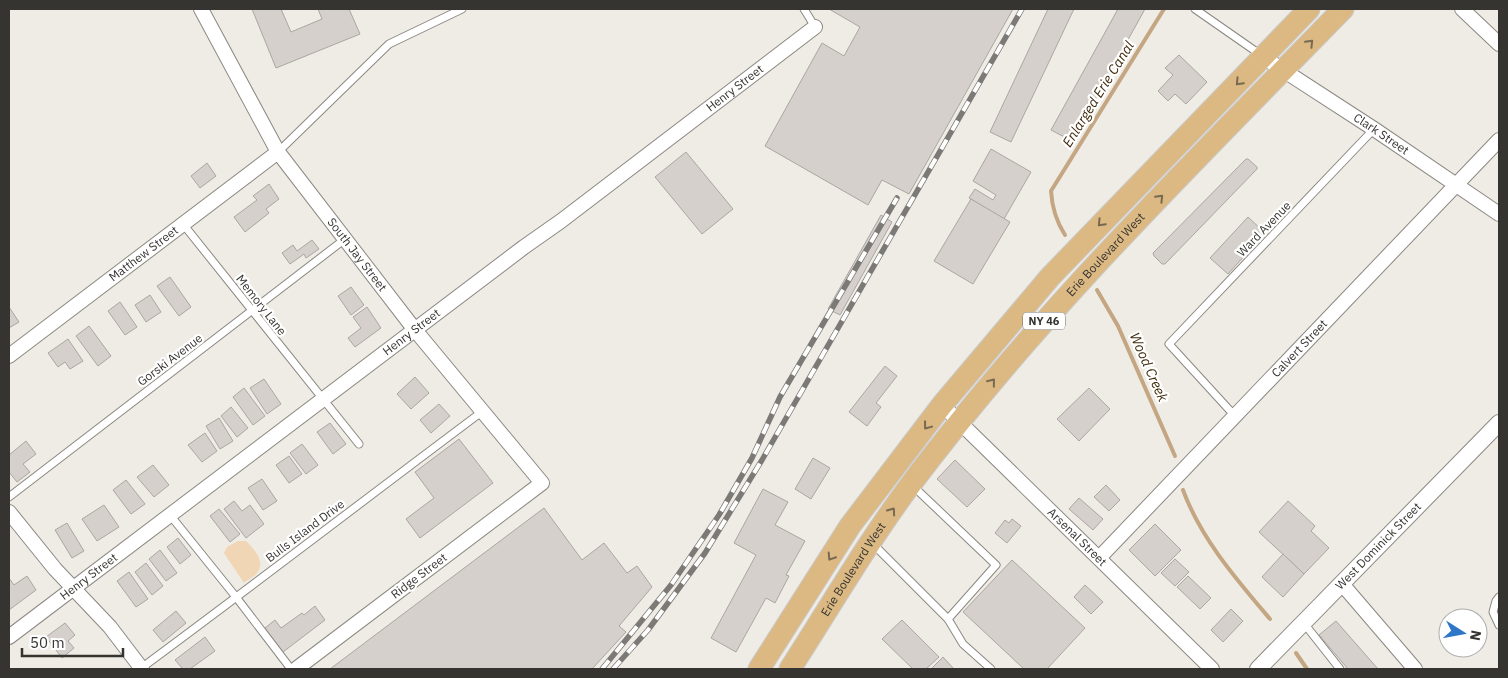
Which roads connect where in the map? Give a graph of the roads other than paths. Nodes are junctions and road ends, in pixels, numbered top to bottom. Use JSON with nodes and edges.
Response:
{"nodes":[{"id":1,"x":201,"y":9,"type":"edge"},
{"id":2,"x":462,"y":9,"type":"edge"},
{"id":3,"x":804,"y":9,"type":"edge"},
{"id":4,"x":1195,"y":9,"type":"edge"},
{"id":5,"x":1309,"y":9,"type":"edge"},
{"id":6,"x":1343,"y":9,"type":"edge"},
{"id":7,"x":1462,"y":9,"type":"edge"},
{"id":8,"x":815,"y":27,"type":"joint"},
{"id":9,"x":1499,"y":44,"type":"edge"},
{"id":10,"x":1263,"y":57,"type":"junction"},
{"id":11,"x":1283,"y":71,"type":"junction"},
{"id":12,"x":1374,"y":129,"type":"junction"},
{"id":13,"x":1499,"y":140,"type":"edge"},
{"id":14,"x":278,"y":152,"type":"junction"},
{"id":15,"x":1457,"y":185,"type":"junction"},
{"id":16,"x":1499,"y":214,"type":"edge"},
{"id":17,"x":183,"y":224,"type":"junction"},
{"id":18,"x":345,"y":239,"type":"junction"},
{"id":19,"x":252,"y":312,"type":"junction"},
{"id":20,"x":415,"y":330,"type":"junction"},
{"id":21,"x":9,"y":356,"type":"edge"},
{"id":22,"x":322,"y":400,"type":"junction"},
{"id":23,"x":942,"y":405,"type":"junction"},
{"id":24,"x":483,"y":411,"type":"junction"},
{"id":25,"x":1234,"y":415,"type":"junction"},
{"id":26,"x":960,"y":423,"type":"junction"},
{"id":27,"x":1499,"y":423,"type":"edge"},
{"id":28,"x":359,"y":444,"type":"dead end"},
{"id":29,"x":542,"y":483,"type":"joint"},
{"id":30,"x":911,"y":484,"type":"junction"},
{"id":31,"x":9,"y":497,"type":"edge"},
{"id":32,"x":9,"y":512,"type":"edge"},
{"id":33,"x":170,"y":515,"type":"junction"},
{"id":34,"x":870,"y":542,"type":"junction"},
{"id":35,"x":1099,"y":558,"type":"junction"},
{"id":36,"x":1342,"y":584,"type":"junction"},
{"id":37,"x":73,"y":588,"type":"junction"},
{"id":38,"x":236,"y":597,"type":"junction"},
{"id":39,"x":1499,"y":597,"type":"edge"},
{"id":40,"x":948,"y":619,"type":"junction"},
{"id":41,"x":1303,"y":622,"type":"junction"},
{"id":42,"x":1499,"y":625,"type":"edge"},
{"id":43,"x":9,"y":636,"type":"edge"},
{"id":44,"x":142,"y":669,"type":"edge"},
{"id":45,"x":291,"y":669,"type":"edge"},
{"id":46,"x":296,"y":669,"type":"edge"},
{"id":47,"x":759,"y":669,"type":"edge"},
{"id":48,"x":790,"y":669,"type":"edge"},
{"id":49,"x":991,"y":669,"type":"edge"},
{"id":50,"x":1212,"y":669,"type":"edge"},
{"id":51,"x":1258,"y":669,"type":"edge"},
{"id":52,"x":1340,"y":669,"type":"edge"},
{"id":53,"x":1415,"y":669,"type":"edge"}],
"edges":[{"from":1,"to":14,"type":"street","name":"South Jay Street"},
{"from":2,"to":14,"type":"lane"},
{"from":3,"to":8,"type":"lane"},
{"from":4,"to":10,"type":"lane"},
{"from":5,"to":10,"type":"main road","name":"Erie Boulevard West","number":"NY 46"},
{"from":11,"to":6,"type":"main road","name":"Erie Boulevard West","number":"NY 46","one_way":true},
{"from":7,"to":9,"type":"street"},
{"from":8,"to":20,"type":"street","name":"Henry Street"},
{"from":10,"to":11,"type":"street","name":"Clark Street"},
{"from":10,"to":23,"type":"main road","name":"Erie Boulevard West","number":"NY 46","one_way":true},
{"from":11,"to":12,"type":"street","name":"Clark Street"},
{"from":26,"to":11,"type":"main road","name":"Erie Boulevard West","number":"NY 46","one_way":true},
{"from":12,"to":15,"type":"street","name":"Clark Street"},
{"from":12,"to":25,"type":"lane","name":"Ward Avenue"},
{"from":13,"to":15,"type":"street","name":"Calvert Street"},
{"from":14,"to":17,"type":"street","name":"Matthew Street"},
{"from":14,"to":18,"type":"street","name":"South Jay Street"},
{"from":15,"to":16,"type":"street","name":"Clark Street"},
{"from":15,"to":25,"type":"street","name":"Calvert Street"},
{"from":17,"to":19,"type":"lane","name":"Memory Lane"},
{"from":17,"to":21,"type":"street","name":"Matthew Street"},
{"from":18,"to":19,"type":"lane","name":"Gorski Avenue"},
{"from":18,"to":20,"type":"street","name":"South Jay Street"},
{"from":19,"to":22,"type":"lane","name":"Memory Lane"},
{"from":19,"to":31,"type":"lane","name":"Gorski Avenue"},
{"from":20,"to":22,"type":"street","name":"Henry Street"},
{"from":20,"to":24,"type":"street","name":"South Jay Street"},
{"from":22,"to":28,"type":"lane","name":"Memory Lane"},
{"from":22,"to":33,"type":"street","name":"Henry Street"},
{"from":23,"to":26,"type":"street","name":"Arsenal Street"},
{"from":23,"to":47,"type":"main road","name":"Erie Boulevard West","number":"NY 46","one_way":true},
{"from":24,"to":29,"type":"street","name":"South Jay Street"},
{"from":24,"to":38,"type":"lane","name":"Bulls Island Drive"},
{"from":25,"to":35,"type":"street","name":"Calvert Street"},
{"from":26,"to":30,"type":"main road","name":"Erie Boulevard West","number":"NY 46"},
{"from":26,"to":35,"type":"street","name":"Arsenal Street"},
{"from":27,"to":36,"type":"street","name":"West Dominick Street"},
{"from":29,"to":46,"type":"street","name":"Ridge Street"},
{"from":34,"to":30,"type":"main road","name":"Erie Boulevard West","number":"NY 46","one_way":true},
{"from":30,"to":40,"type":"lane"},
{"from":32,"to":37,"type":"street"},
{"from":33,"to":37,"type":"street","name":"Henry Street"},
{"from":33,"to":38,"type":"lane"},
{"from":34,"to":40,"type":"lane"},
{"from":34,"to":48,"type":"main road","name":"Erie Boulevard West","number":"NY 46"},
{"from":35,"to":50,"type":"street","name":"Arsenal Street"},
{"from":36,"to":41,"type":"street","name":"West Dominick Street"},
{"from":36,"to":53,"type":"street"},
{"from":37,"to":43,"type":"street","name":"Henry Street"},
{"from":37,"to":44,"type":"street"},
{"from":38,"to":44,"type":"lane","name":"Bulls Island Drive"},
{"from":38,"to":45,"type":"lane"},
{"from":39,"to":42,"type":"lane"},
{"from":40,"to":49,"type":"lane"},
{"from":41,"to":51,"type":"street","name":"West Dominick Street"},
{"from":41,"to":52,"type":"lane"}]}
